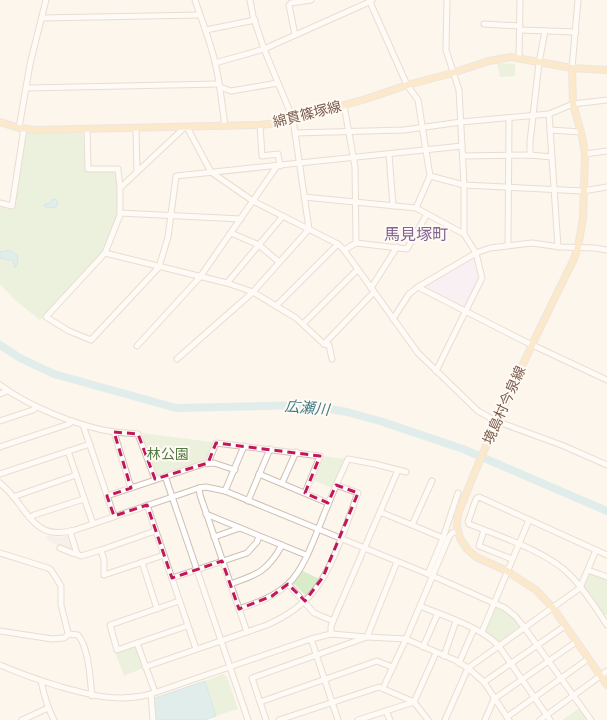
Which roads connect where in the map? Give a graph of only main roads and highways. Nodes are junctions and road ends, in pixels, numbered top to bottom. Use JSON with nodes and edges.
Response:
{"nodes":[{"id":1,"x":572,"y":68,"type":"junction"},
{"id":2,"x":607,"y":70,"type":"edge"},
{"id":3,"x":0,"y":122,"type":"edge"},
{"id":4,"x":607,"y":685,"type":"edge"}],
"edges":[{"from":1,"to":2,"type":"main road","name":"綿貫篠塚線"},
{"from":1,"to":3,"type":"main road","name":"綿貫篠塚線"},
{"from":1,"to":4,"type":"main road","name":"境島村今泉線"}]}
